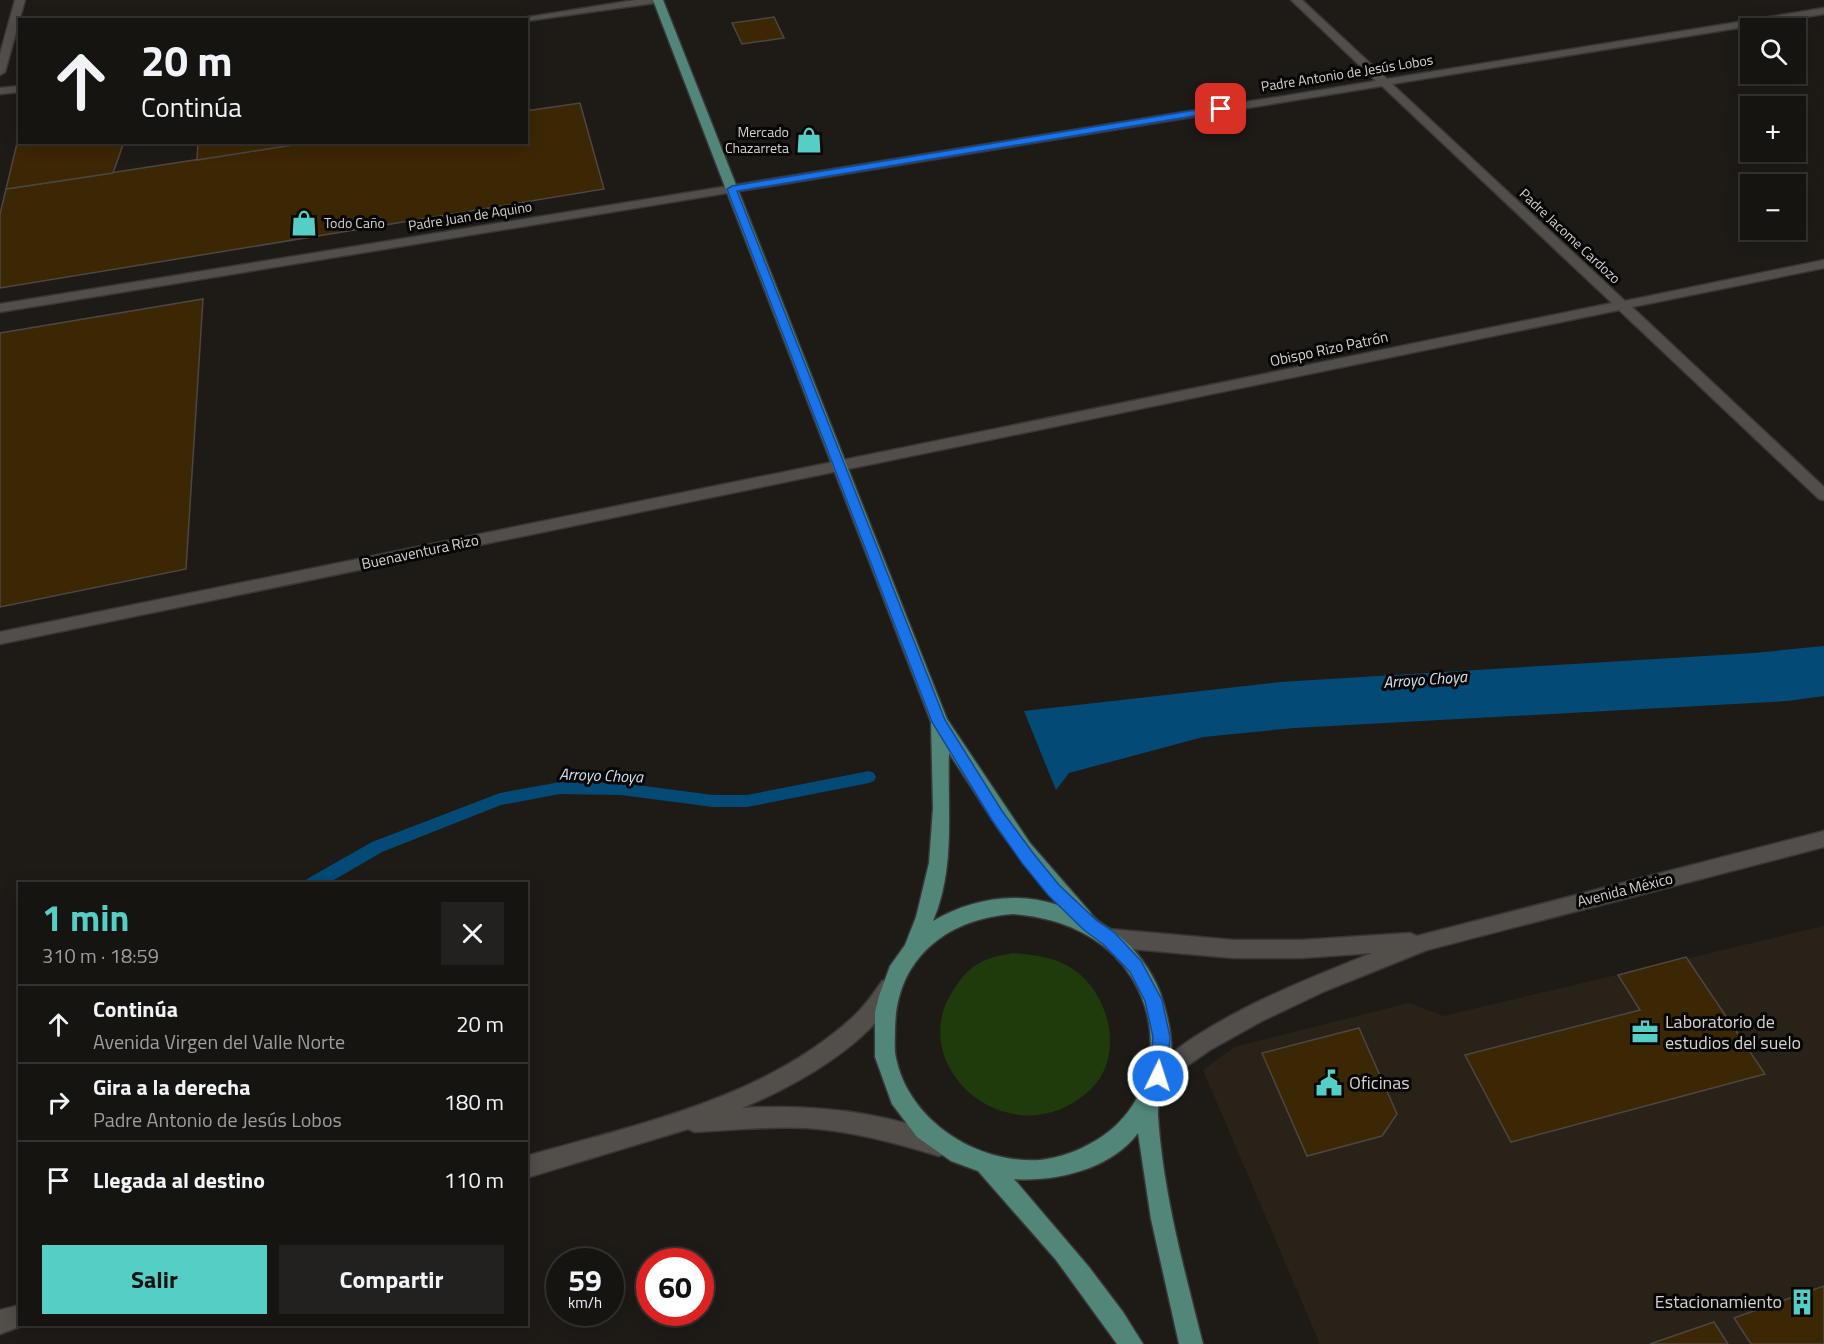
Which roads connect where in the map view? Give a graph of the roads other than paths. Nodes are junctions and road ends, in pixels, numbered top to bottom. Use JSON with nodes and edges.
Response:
{"nodes":[{"id":1,"x":20,"y":0,"type":"edge"},
{"id":2,"x":657,"y":0,"type":"edge"},
{"id":3,"x":1296,"y":0,"type":"edge"},
{"id":4,"x":1824,"y":10,"type":"edge"},
{"id":5,"x":528,"y":18,"type":"edge"},
{"id":6,"x":0,"y":72,"type":"edge"},
{"id":7,"x":1384,"y":82,"type":"junction"},
{"id":8,"x":18,"y":88,"type":"edge"},
{"id":9,"x":0,"y":91,"type":"edge"},
{"id":10,"x":732,"y":189,"type":"junction"},
{"id":11,"x":1824,"y":264,"type":"edge"},
{"id":12,"x":1622,"y":305,"type":"junction"},
{"id":13,"x":0,"y":308,"type":"edge"},
{"id":14,"x":840,"y":465,"type":"junction"},
{"id":15,"x":1824,"y":495,"type":"edge"},
{"id":16,"x":0,"y":638,"type":"edge"},
{"id":17,"x":939,"y":722,"type":"junction"},
{"id":18,"x":1824,"y":840,"type":"edge"},
{"id":19,"x":1090,"y":925,"type":"junction"},
{"id":20,"x":1109,"y":938,"type":"junction"},
{"id":21,"x":1426,"y":941,"type":"junction"},
{"id":22,"x":909,"y":953,"type":"junction"},
{"id":23,"x":889,"y":988,"type":"junction"},
{"id":24,"x":1158,"y":1076,"type":"junction"},
{"id":25,"x":1147,"y":1104,"type":"junction"},
{"id":26,"x":679,"y":1122,"type":"junction"},
{"id":27,"x":944,"y":1146,"type":"junction"},
{"id":28,"x":528,"y":1166,"type":"edge"},
{"id":29,"x":987,"y":1167,"type":"junction"},
{"id":30,"x":18,"y":1317,"type":"edge"},
{"id":31,"x":0,"y":1322,"type":"edge"},
{"id":32,"x":1131,"y":1344,"type":"edge"},
{"id":33,"x":1191,"y":1344,"type":"edge"}],
"edges":[{"from":1,"to":6,"type":"street"},
{"from":2,"to":5,"type":"street"},
{"from":2,"to":10,"type":"main road"},
{"from":3,"to":7,"type":"street","name":"Padre Jacome Cardozo"},
{"from":4,"to":7,"type":"street","name":"Padre Antonio de Jesús Lobos"},
{"from":7,"to":10,"type":"street","name":"Padre Antonio de Jesús Lobos"},
{"from":7,"to":12,"type":"street","name":"Padre Jacome Cardozo"},
{"from":8,"to":9,"type":"street"},
{"from":10,"to":13,"type":"street","name":"Padre Juan de Aquino"},
{"from":10,"to":14,"type":"main road"},
{"from":11,"to":12,"type":"street","name":"Obispo Rizo Patrón"},
{"from":12,"to":14,"type":"street","name":"Obispo Rizo Patrón"},
{"from":12,"to":15,"type":"street","name":"Padre Jacome Cardozo"},
{"from":14,"to":16,"type":"street","name":"Buenaventura Rizo"},
{"from":14,"to":17,"type":"main road"},
{"from":17,"to":19,"type":"main road"},
{"from":17,"to":22,"type":"main road"},
{"from":18,"to":21,"type":"street","name":"Avenida México"},
{"from":19,"to":20,"type":"main road"},
{"from":19,"to":22,"type":"main road"},
{"from":20,"to":21,"type":"street","name":"Avenida México"},
{"from":20,"to":24,"type":"main road"},
{"from":21,"to":24,"type":"street","name":"Avenida México"},
{"from":22,"to":23,"type":"main road"},
{"from":23,"to":26,"type":"street"},
{"from":23,"to":27,"type":"main road"},
{"from":24,"to":25,"type":"main road"},
{"from":25,"to":29,"type":"main road"},
{"from":25,"to":33,"type":"main road"},
{"from":26,"to":27,"type":"street"},
{"from":26,"to":28,"type":"street"},
{"from":27,"to":29,"type":"main road"},
{"from":29,"to":32,"type":"main road"},
{"from":30,"to":31,"type":"street"}]}
